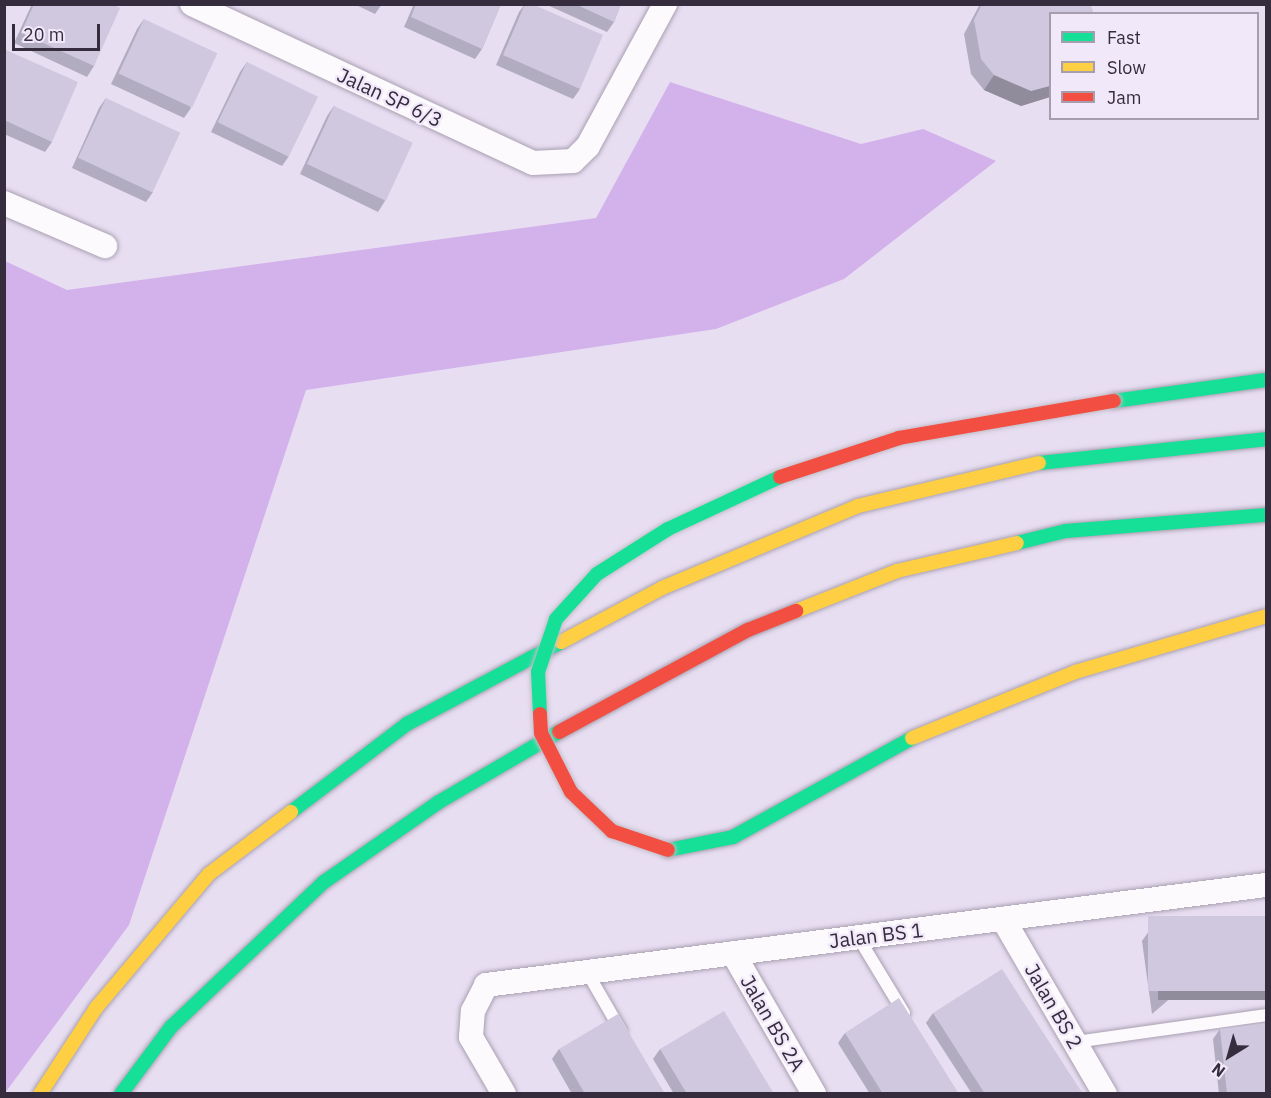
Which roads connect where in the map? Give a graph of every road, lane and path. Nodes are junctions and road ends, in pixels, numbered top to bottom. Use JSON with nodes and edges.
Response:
{"nodes":[{"id":1,"x":192,"y":4,"type":"edge"},
{"id":2,"x":665,"y":4,"type":"edge"},
{"id":3,"x":4,"y":203,"type":"edge"},
{"id":4,"x":105,"y":246,"type":"dead end"},
{"id":5,"x":1266,"y":380,"type":"edge"},
{"id":6,"x":1266,"y":439,"type":"edge"},
{"id":7,"x":1266,"y":515,"type":"edge"},
{"id":8,"x":1266,"y":616,"type":"edge"},
{"id":9,"x":1266,"y":885,"type":"edge"},
{"id":10,"x":1003,"y":918,"type":"junction"},
{"id":11,"x":858,"y":937,"type":"junction"},
{"id":12,"x":733,"y":953,"type":"junction"},
{"id":13,"x":587,"y":972,"type":"junction"},
{"id":14,"x":1266,"y":1014,"type":"edge"},
{"id":15,"x":911,"y":1025,"type":"edge"},
{"id":16,"x":1075,"y":1042,"type":"junction"},
{"id":17,"x":628,"y":1043,"type":"edge"},
{"id":18,"x":40,"y":1094,"type":"edge"},
{"id":19,"x":121,"y":1094,"type":"edge"},
{"id":20,"x":504,"y":1094,"type":"edge"},
{"id":21,"x":814,"y":1094,"type":"edge"},
{"id":22,"x":1105,"y":1094,"type":"edge"}],
"edges":[{"from":1,"to":2,"type":"street","name":"Jalan SP 6/3"},
{"from":3,"to":4,"type":"street"},
{"from":5,"to":8,"type":"highway","bridge":true},
{"from":6,"to":18,"type":"highway"},
{"from":7,"to":19,"type":"highway"},
{"from":9,"to":10,"type":"street","name":"Jalan BS 1"},
{"from":10,"to":11,"type":"street","name":"Jalan BS 1"},
{"from":10,"to":16,"type":"street","name":"Jalan BS 2"},
{"from":11,"to":12,"type":"street","name":"Jalan BS 1"},
{"from":11,"to":15,"type":"lane"},
{"from":12,"to":13,"type":"street","name":"Jalan BS 1"},
{"from":12,"to":21,"type":"street","name":"Jalan BS 2A"},
{"from":13,"to":17,"type":"lane"},
{"from":13,"to":20,"type":"street","name":"Jalan BS 1"},
{"from":14,"to":16,"type":"lane"},
{"from":16,"to":22,"type":"street","name":"Jalan BS 2"}]}
